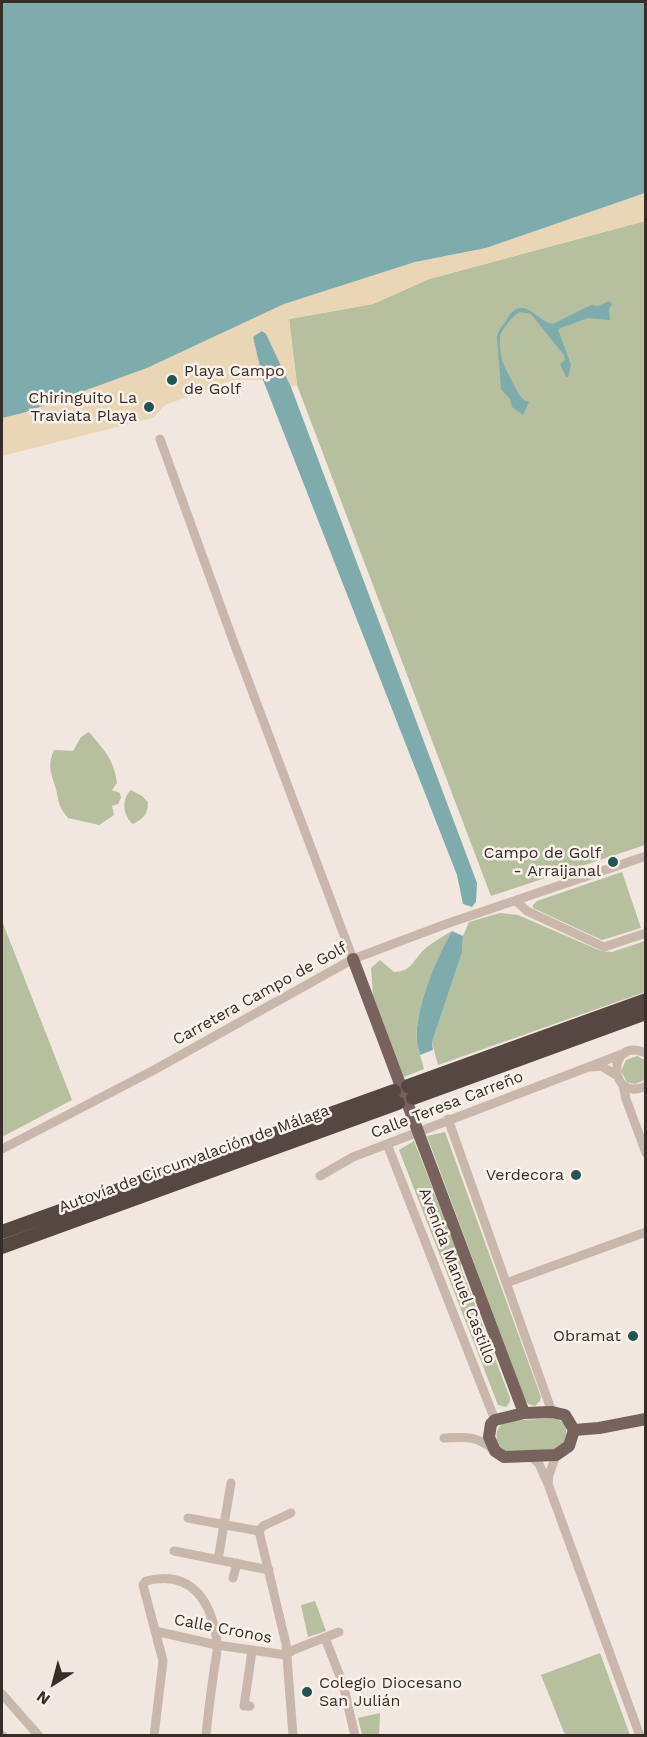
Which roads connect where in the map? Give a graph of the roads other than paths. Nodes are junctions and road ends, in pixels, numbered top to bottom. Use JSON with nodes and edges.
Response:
{"nodes":[{"id":1,"x":160,"y":439,"type":"dead end"},
{"id":2,"x":645,"y":856,"type":"edge"},
{"id":3,"x":516,"y":901,"type":"junction"},
{"id":4,"x":645,"y":933,"type":"edge"},
{"id":5,"x":353,"y":959,"type":"junction"},
{"id":6,"x":645,"y":1000,"type":"edge"},
{"id":7,"x":645,"y":1013,"type":"edge"},
{"id":8,"x":645,"y":1044,"type":"edge"},
{"id":9,"x":628,"y":1051,"type":"junction"},
{"id":10,"x":645,"y":1053,"type":"edge"},
{"id":11,"x":588,"y":1067,"type":"junction"},
{"id":12,"x":616,"y":1075,"type":"junction"},
{"id":13,"x":623,"y":1085,"type":"junction"},
{"id":14,"x":645,"y":1086,"type":"edge"},
{"id":15,"x":448,"y":1119,"type":"junction"},
{"id":16,"x":387,"y":1144,"type":"junction"},
{"id":17,"x":2,"y":1149,"type":"edge"},
{"id":18,"x":645,"y":1153,"type":"edge"},
{"id":19,"x":320,"y":1176,"type":"dead end"},
{"id":20,"x":2,"y":1232,"type":"edge"},
{"id":21,"x":645,"y":1232,"type":"edge"},
{"id":22,"x":2,"y":1247,"type":"edge"},
{"id":23,"x":506,"y":1283,"type":"junction"},
{"id":24,"x":552,"y":1412,"type":"junction"},
{"id":25,"x":524,"y":1413,"type":"junction"},
{"id":26,"x":645,"y":1419,"type":"edge"},
{"id":27,"x":493,"y":1422,"type":"junction"},
{"id":28,"x":574,"y":1430,"type":"junction"},
{"id":29,"x":472,"y":1437,"type":"junction"},
{"id":30,"x":444,"y":1438,"type":"dead end"},
{"id":31,"x":495,"y":1451,"type":"junction"},
{"id":32,"x":556,"y":1455,"type":"junction"},
{"id":33,"x":531,"y":1456,"type":"junction"},
{"id":34,"x":231,"y":1483,"type":"dead end"},
{"id":35,"x":548,"y":1484,"type":"junction"},
{"id":36,"x":291,"y":1514,"type":"dead end"},
{"id":37,"x":188,"y":1518,"type":"dead end"},
{"id":38,"x":224,"y":1525,"type":"junction"},
{"id":39,"x":259,"y":1531,"type":"junction"},
{"id":40,"x":174,"y":1551,"type":"dead end"},
{"id":41,"x":218,"y":1560,"type":"junction"},
{"id":42,"x":237,"y":1563,"type":"junction"},
{"id":43,"x":269,"y":1570,"type":"junction"},
{"id":44,"x":233,"y":1578,"type":"dead end"},
{"id":45,"x":155,"y":1631,"type":"junction"},
{"id":46,"x":339,"y":1632,"type":"dead end"},
{"id":47,"x":325,"y":1638,"type":"junction"},
{"id":48,"x":217,"y":1645,"type":"junction"},
{"id":49,"x":252,"y":1651,"type":"junction"},
{"id":50,"x":286,"y":1655,"type":"junction"},
{"id":51,"x":2,"y":1694,"type":"edge"},
{"id":52,"x":249,"y":1706,"type":"dead end"},
{"id":53,"x":39,"y":1736,"type":"edge"},
{"id":54,"x":154,"y":1736,"type":"edge"},
{"id":55,"x":206,"y":1736,"type":"edge"},
{"id":56,"x":293,"y":1736,"type":"edge"},
{"id":57,"x":355,"y":1736,"type":"edge"},
{"id":58,"x":640,"y":1736,"type":"edge"}],
"edges":[{"from":1,"to":5,"type":"street"},
{"from":2,"to":3,"type":"street","name":"Carretera Campo de Golf"},
{"from":3,"to":4,"type":"street"},
{"from":3,"to":5,"type":"street","name":"Carretera Campo de Golf"},
{"from":5,"to":17,"type":"street","name":"Carretera Campo de Golf"},
{"from":5,"to":25,"type":"main road","name":"Avenida Manuel Castillo"},
{"from":6,"to":7,"type":"highway"},
{"from":8,"to":9,"type":"street","name":"Calle Teresa Carreño"},
{"from":9,"to":10,"type":"street"},
{"from":9,"to":11,"type":"street","name":"Calle Teresa Carreño"},
{"from":9,"to":12,"type":"street"},
{"from":11,"to":12,"type":"street"},
{"from":11,"to":15,"type":"street","name":"Calle Teresa Carreño"},
{"from":12,"to":13,"type":"street"},
{"from":13,"to":14,"type":"street"},
{"from":13,"to":18,"type":"street"},
{"from":15,"to":16,"type":"street","name":"Calle Teresa Carreño"},
{"from":15,"to":23,"type":"street"},
{"from":16,"to":19,"type":"street","name":"Calle Teresa Carreño"},
{"from":16,"to":27,"type":"street","name":"Avenida Manuel Castillo"},
{"from":20,"to":22,"type":"highway","name":"Autovía de Circunvalación de Málaga"},
{"from":21,"to":23,"type":"street"},
{"from":23,"to":24,"type":"street"},
{"from":24,"to":25,"type":"main road"},
{"from":24,"to":28,"type":"main road"},
{"from":25,"to":27,"type":"main road"},
{"from":26,"to":28,"type":"main road"},
{"from":27,"to":29,"type":"street"},
{"from":27,"to":31,"type":"main road"},
{"from":28,"to":32,"type":"main road"},
{"from":29,"to":30,"type":"street"},
{"from":29,"to":31,"type":"street"},
{"from":31,"to":33,"type":"main road"},
{"from":32,"to":33,"type":"main road"},
{"from":32,"to":35,"type":"street"},
{"from":33,"to":35,"type":"street"},
{"from":34,"to":38,"type":"street"},
{"from":35,"to":58,"type":"street"},
{"from":36,"to":39,"type":"street"},
{"from":37,"to":38,"type":"street"},
{"from":38,"to":39,"type":"street"},
{"from":38,"to":41,"type":"street"},
{"from":39,"to":43,"type":"street"},
{"from":40,"to":41,"type":"street"},
{"from":41,"to":42,"type":"street"},
{"from":42,"to":43,"type":"street"},
{"from":42,"to":44,"type":"street"},
{"from":43,"to":50,"type":"street"},
{"from":45,"to":48,"type":"street","name":"Calle Cronos"},
{"from":45,"to":48,"type":"street"},
{"from":45,"to":54,"type":"street"},
{"from":46,"to":47,"type":"street"},
{"from":47,"to":50,"type":"street"},
{"from":47,"to":57,"type":"street"},
{"from":48,"to":49,"type":"street","name":"Calle Cronos"},
{"from":48,"to":55,"type":"street"},
{"from":49,"to":50,"type":"street","name":"Calle Cronos"},
{"from":49,"to":52,"type":"street"},
{"from":50,"to":56,"type":"street"},
{"from":51,"to":53,"type":"street"}]}
